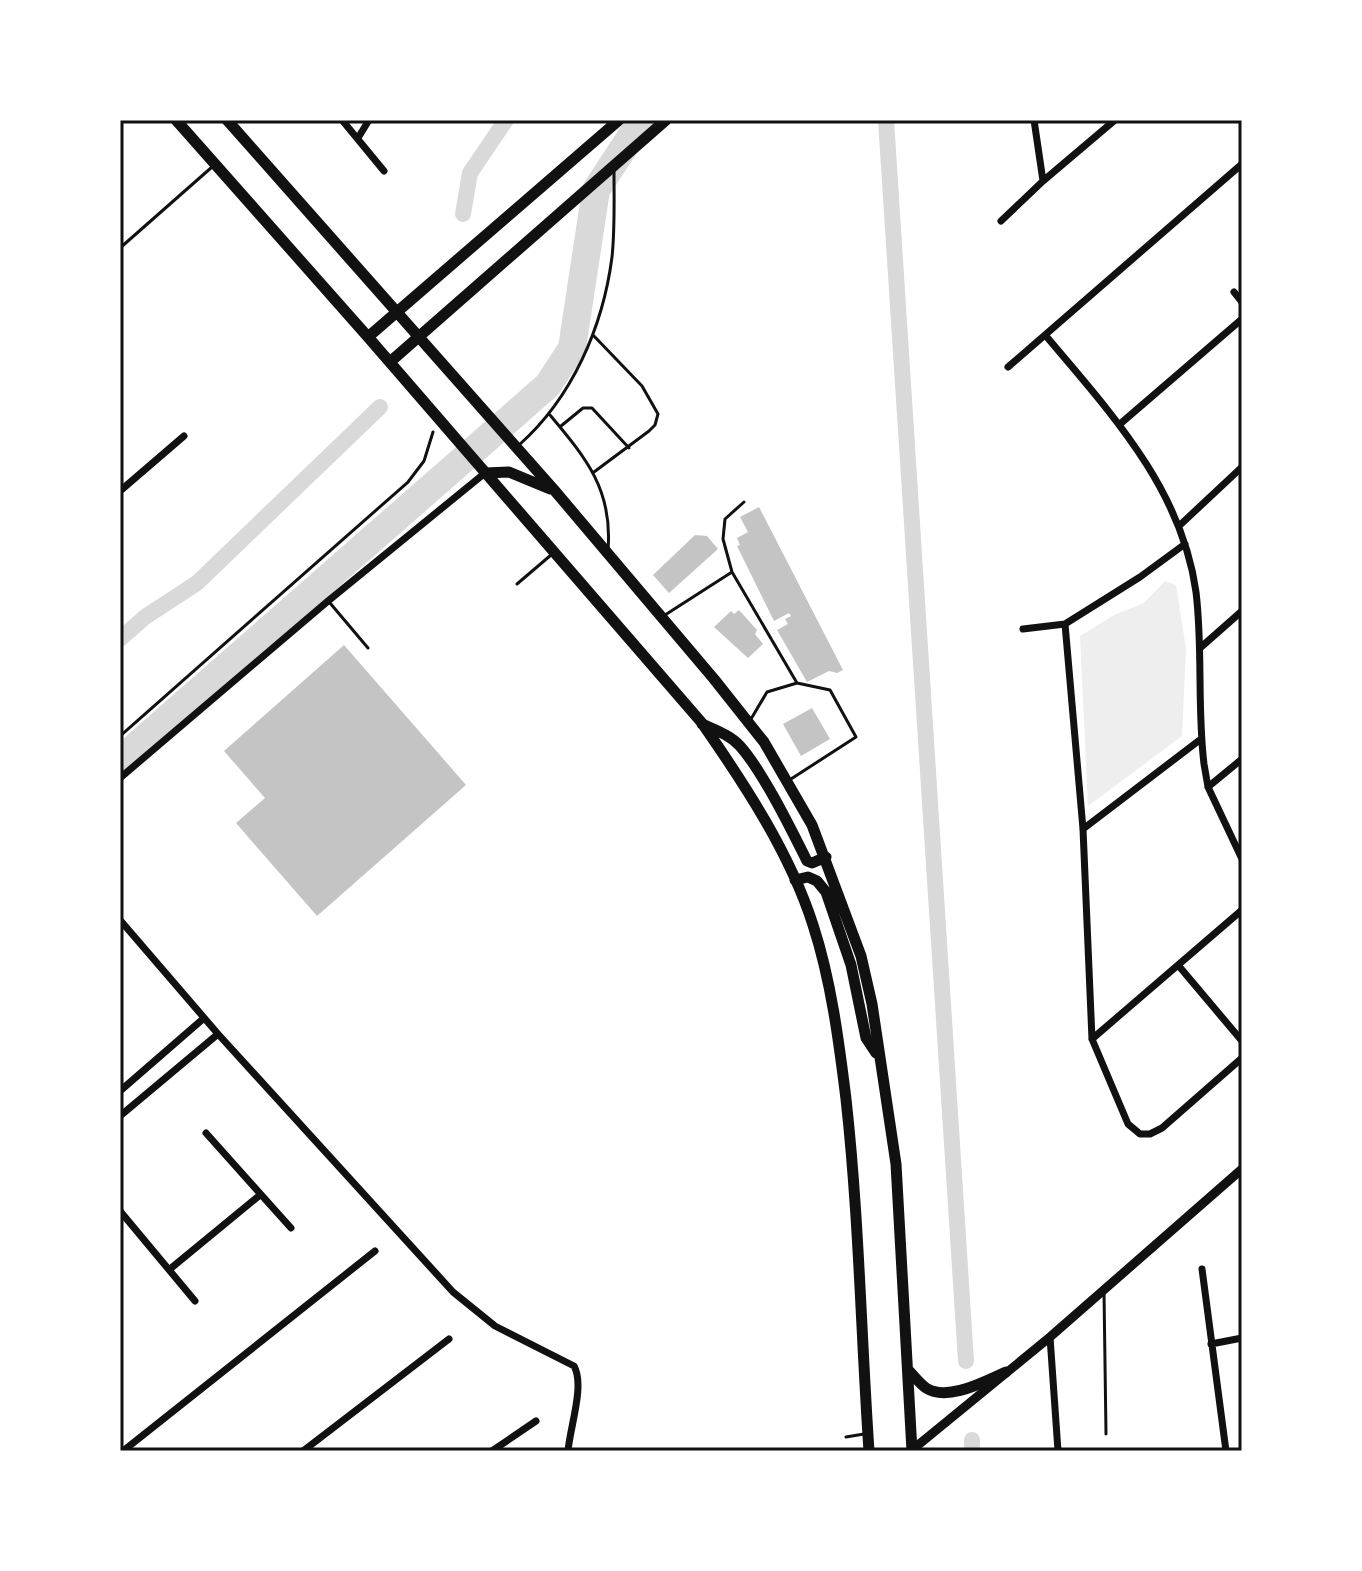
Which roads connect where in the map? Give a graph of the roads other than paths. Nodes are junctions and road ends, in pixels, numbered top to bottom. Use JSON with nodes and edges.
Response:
{"nodes":[{"id":1,"x":176,"y":120,"type":"edge"},
{"id":2,"x":227,"y":120,"type":"edge"},
{"id":3,"x":342,"y":120,"type":"edge"},
{"id":4,"x":369,"y":120,"type":"edge"},
{"id":5,"x":619,"y":120,"type":"edge"},
{"id":6,"x":666,"y":120,"type":"edge"},
{"id":7,"x":1034,"y":120,"type":"edge"},
{"id":8,"x":1115,"y":120,"type":"edge"},
{"id":9,"x":358,"y":138,"type":"junction"},
{"id":10,"x":215,"y":164,"type":"junction"},
{"id":11,"x":1242,"y":164,"type":"edge"},
{"id":12,"x":614,"y":167,"type":"junction"},
{"id":13,"x":384,"y":171,"type":"dead end"},
{"id":14,"x":1043,"y":181,"type":"junction"},
{"id":15,"x":1001,"y":221,"type":"dead end"},
{"id":16,"x":120,"y":248,"type":"edge"},
{"id":17,"x":1234,"y":292,"type":"dead end"},
{"id":18,"x":1242,"y":302,"type":"edge"},
{"id":19,"x":397,"y":313,"type":"junction"},
{"id":20,"x":1242,"y":319,"type":"edge"},
{"id":21,"x":593,"y":334,"type":"junction"},
{"id":22,"x":1046,"y":336,"type":"junction"},
{"id":23,"x":368,"y":337,"type":"junction"},
{"id":24,"x":419,"y":337,"type":"junction"},
{"id":25,"x":390,"y":362,"type":"junction"},
{"id":26,"x":1008,"y":367,"type":"dead end"},
{"id":27,"x":549,"y":415,"type":"junction"},
{"id":28,"x":1120,"y":424,"type":"junction"},
{"id":29,"x":560,"y":427,"type":"junction"},
{"id":30,"x":184,"y":436,"type":"dead end"},
{"id":31,"x":513,"y":444,"type":"junction"},
{"id":32,"x":629,"y":448,"type":"junction"},
{"id":33,"x":1242,"y":467,"type":"edge"},
{"id":34,"x":483,"y":470,"type":"junction"},
{"id":35,"x":594,"y":472,"type":"junction"},
{"id":36,"x":120,"y":491,"type":"edge"},
{"id":37,"x":555,"y":491,"type":"junction"},
{"id":38,"x":744,"y":502,"type":"dead end"},
{"id":39,"x":1179,"y":526,"type":"junction"},
{"id":40,"x":1185,"y":544,"type":"junction"},
{"id":41,"x":554,"y":553,"type":"junction"},
{"id":42,"x":608,"y":553,"type":"junction"},
{"id":43,"x":732,"y":572,"type":"junction"},
{"id":44,"x":517,"y":584,"type":"dead end"},
{"id":45,"x":328,"y":601,"type":"junction"},
{"id":46,"x":1242,"y":611,"type":"edge"},
{"id":47,"x":662,"y":617,"type":"junction"},
{"id":48,"x":1065,"y":624,"type":"junction"},
{"id":49,"x":1023,"y":629,"type":"dead end"},
{"id":50,"x":368,"y":648,"type":"dead end"},
{"id":51,"x":1200,"y":648,"type":"junction"},
{"id":52,"x":797,"y":683,"type":"junction"},
{"id":53,"x":702,"y":723,"type":"junction"},
{"id":54,"x":749,"y":723,"type":"junction"},
{"id":55,"x":1201,"y":739,"type":"junction"},
{"id":56,"x":1242,"y":759,"type":"edge"},
{"id":57,"x":120,"y":778,"type":"edge"},
{"id":58,"x":788,"y":781,"type":"junction"},
{"id":59,"x":1208,"y":787,"type":"junction"},
{"id":60,"x":1083,"y":829,"type":"junction"},
{"id":61,"x":826,"y":857,"type":"junction"},
{"id":62,"x":1242,"y":859,"type":"edge"},
{"id":63,"x":795,"y":880,"type":"junction"},
{"id":64,"x":1242,"y":910,"type":"edge"},
{"id":65,"x":120,"y":920,"type":"edge"},
{"id":66,"x":1178,"y":965,"type":"junction"},
{"id":67,"x":204,"y":1018,"type":"junction"},
{"id":68,"x":218,"y":1034,"type":"junction"},
{"id":69,"x":1092,"y":1039,"type":"junction"},
{"id":70,"x":1242,"y":1041,"type":"edge"},
{"id":71,"x":878,"y":1057,"type":"junction"},
{"id":72,"x":1242,"y":1058,"type":"edge"},
{"id":73,"x":120,"y":1091,"type":"edge"},
{"id":74,"x":120,"y":1116,"type":"edge"},
{"id":75,"x":206,"y":1133,"type":"dead end"},
{"id":76,"x":1242,"y":1169,"type":"edge"},
{"id":77,"x":260,"y":1195,"type":"junction"},
{"id":78,"x":120,"y":1211,"type":"edge"},
{"id":79,"x":291,"y":1228,"type":"dead end"},
{"id":80,"x":375,"y":1251,"type":"dead end"},
{"id":81,"x":170,"y":1269,"type":"junction"},
{"id":82,"x":1202,"y":1269,"type":"dead end"},
{"id":83,"x":1104,"y":1288,"type":"junction"},
{"id":84,"x":195,"y":1301,"type":"dead end"},
{"id":85,"x":1050,"y":1337,"type":"junction"},
{"id":86,"x":1242,"y":1338,"type":"edge"},
{"id":87,"x":449,"y":1339,"type":"dead end"},
{"id":88,"x":1211,"y":1344,"type":"junction"},
{"id":89,"x":908,"y":1370,"type":"junction"},
{"id":90,"x":1006,"y":1372,"type":"junction"},
{"id":91,"x":536,"y":1421,"type":"dead end"},
{"id":92,"x":868,"y":1434,"type":"junction"},
{"id":93,"x":1106,"y":1434,"type":"dead end"},
{"id":94,"x":846,"y":1437,"type":"dead end"},
{"id":95,"x":132,"y":1443,"type":"junction"},
{"id":96,"x":912,"y":1450,"type":"edge"},
{"id":97,"x":123,"y":1451,"type":"edge"},
{"id":98,"x":138,"y":1451,"type":"edge"},
{"id":99,"x":303,"y":1451,"type":"edge"},
{"id":100,"x":492,"y":1451,"type":"edge"},
{"id":101,"x":568,"y":1451,"type":"edge"},
{"id":102,"x":869,"y":1451,"type":"edge"},
{"id":103,"x":1058,"y":1451,"type":"edge"},
{"id":104,"x":1226,"y":1451,"type":"edge"}],
"edges":[{"from":1,"to":10,"type":"main road"},
{"from":2,"to":19,"type":"main road"},
{"from":3,"to":9,"type":"street"},
{"from":4,"to":9,"type":"street"},
{"from":5,"to":19,"type":"main road"},
{"from":6,"to":12,"type":"main road"},
{"from":7,"to":14,"type":"street"},
{"from":8,"to":14,"type":"street"},
{"from":9,"to":13,"type":"street"},
{"from":10,"to":16,"type":"lane"},
{"from":10,"to":23,"type":"main road"},
{"from":11,"to":22,"type":"street"},
{"from":12,"to":21,"type":"lane"},
{"from":12,"to":24,"type":"main road"},
{"from":14,"to":15,"type":"street"},
{"from":17,"to":18,"type":"street"},
{"from":19,"to":23,"type":"main road"},
{"from":19,"to":24,"type":"main road"},
{"from":20,"to":28,"type":"street"},
{"from":21,"to":27,"type":"lane"},
{"from":21,"to":32,"type":"lane"},
{"from":22,"to":26,"type":"street"},
{"from":22,"to":28,"type":"street"},
{"from":23,"to":25,"type":"main road"},
{"from":24,"to":25,"type":"main road"},
{"from":24,"to":31,"type":"main road"},
{"from":25,"to":34,"type":"main road"},
{"from":27,"to":29,"type":"lane"},
{"from":27,"to":31,"type":"lane"},
{"from":28,"to":39,"type":"street"},
{"from":29,"to":32,"type":"lane"},
{"from":29,"to":35,"type":"lane"},
{"from":30,"to":36,"type":"street"},
{"from":31,"to":37,"type":"main road"},
{"from":32,"to":35,"type":"lane"},
{"from":33,"to":39,"type":"street"},
{"from":34,"to":37,"type":"main road"},
{"from":34,"to":41,"type":"main road"},
{"from":34,"to":45,"type":"street"},
{"from":35,"to":42,"type":"lane"},
{"from":37,"to":42,"type":"main road"},
{"from":38,"to":43,"type":"lane"},
{"from":39,"to":40,"type":"street"},
{"from":40,"to":48,"type":"street"},
{"from":40,"to":51,"type":"street"},
{"from":41,"to":44,"type":"lane"},
{"from":41,"to":53,"type":"main road"},
{"from":42,"to":47,"type":"main road"},
{"from":43,"to":47,"type":"lane"},
{"from":43,"to":52,"type":"lane"},
{"from":45,"to":50,"type":"lane"},
{"from":45,"to":57,"type":"street"},
{"from":46,"to":51,"type":"street"},
{"from":47,"to":54,"type":"main road"},
{"from":48,"to":49,"type":"street"},
{"from":48,"to":60,"type":"street"},
{"from":51,"to":55,"type":"street"},
{"from":52,"to":54,"type":"lane"},
{"from":52,"to":58,"type":"lane"},
{"from":53,"to":61,"type":"main road"},
{"from":53,"to":63,"type":"main road"},
{"from":54,"to":58,"type":"main road"},
{"from":55,"to":59,"type":"street"},
{"from":55,"to":60,"type":"street"},
{"from":56,"to":59,"type":"street"},
{"from":58,"to":61,"type":"main road"},
{"from":59,"to":62,"type":"street"},
{"from":60,"to":69,"type":"street"},
{"from":61,"to":71,"type":"main road"},
{"from":63,"to":71,"type":"main road"},
{"from":63,"to":92,"type":"main road"},
{"from":64,"to":66,"type":"street"},
{"from":65,"to":67,"type":"street"},
{"from":66,"to":69,"type":"street"},
{"from":66,"to":70,"type":"street"},
{"from":67,"to":68,"type":"street"},
{"from":67,"to":73,"type":"street"},
{"from":68,"to":74,"type":"street"},
{"from":68,"to":101,"type":"street"},
{"from":69,"to":72,"type":"street"},
{"from":71,"to":89,"type":"main road"},
{"from":75,"to":77,"type":"street"},
{"from":76,"to":83,"type":"street"},
{"from":77,"to":79,"type":"street"},
{"from":77,"to":81,"type":"street"},
{"from":78,"to":81,"type":"street"},
{"from":80,"to":95,"type":"street"},
{"from":81,"to":84,"type":"street"},
{"from":82,"to":88,"type":"street"},
{"from":83,"to":85,"type":"street"},
{"from":83,"to":93,"type":"lane"},
{"from":85,"to":90,"type":"street"},
{"from":85,"to":103,"type":"street"},
{"from":86,"to":88,"type":"street"},
{"from":87,"to":99,"type":"street"},
{"from":88,"to":104,"type":"street"},
{"from":89,"to":90,"type":"main road"},
{"from":89,"to":96,"type":"main road"},
{"from":90,"to":96,"type":"street"},
{"from":91,"to":100,"type":"street"},
{"from":92,"to":94,"type":"lane"},
{"from":92,"to":102,"type":"main road"},
{"from":95,"to":97,"type":"street"},
{"from":95,"to":98,"type":"street"}]}
